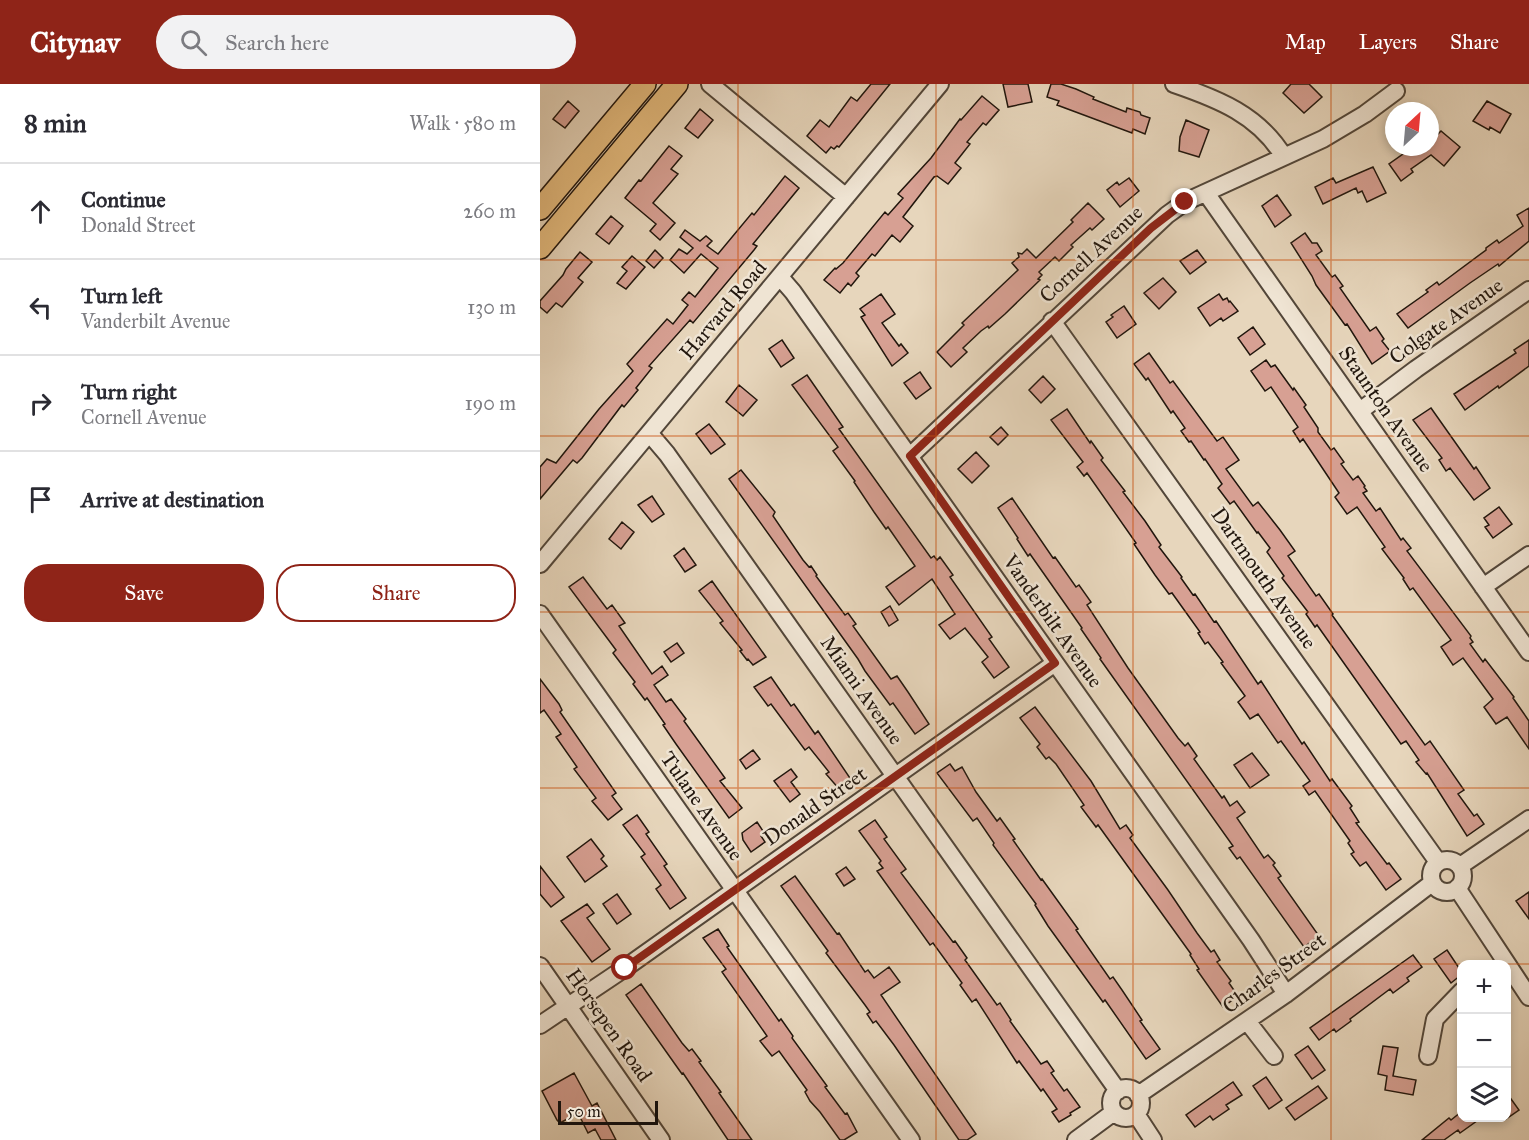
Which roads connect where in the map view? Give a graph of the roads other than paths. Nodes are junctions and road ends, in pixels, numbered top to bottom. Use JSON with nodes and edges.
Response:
{"nodes":[{"id":1,"x":645,"y":84,"type":"edge"},
{"id":2,"x":677,"y":84,"type":"edge"},
{"id":3,"x":710,"y":84,"type":"edge"},
{"id":4,"x":940,"y":84,"type":"edge"},
{"id":5,"x":1174,"y":84,"type":"edge"},
{"id":6,"x":1396,"y":91,"type":"dead end"},
{"id":7,"x":1284,"y":157,"type":"junction"},
{"id":8,"x":1206,"y":193,"type":"junction"},
{"id":9,"x":846,"y":197,"type":"junction"},
{"id":10,"x":540,"y":209,"type":"edge"},
{"id":11,"x":540,"y":248,"type":"edge"},
{"id":12,"x":780,"y":277,"type":"junction"},
{"id":13,"x":1529,"y":290,"type":"edge"},
{"id":14,"x":1052,"y":321,"type":"junction"},
{"id":15,"x":1360,"y":411,"type":"junction"},
{"id":16,"x":650,"y":434,"type":"junction"},
{"id":17,"x":910,"y":456,"type":"junction"},
{"id":18,"x":1529,"y":555,"type":"edge"},
{"id":19,"x":540,"y":564,"type":"edge"},
{"id":20,"x":1483,"y":587,"type":"junction"},
{"id":21,"x":540,"y":614,"type":"edge"},
{"id":22,"x":1529,"y":652,"type":"edge"},
{"id":23,"x":1055,"y":663,"type":"junction"},
{"id":24,"x":895,"y":777,"type":"junction"},
{"id":25,"x":1529,"y":819,"type":"edge"},
{"id":26,"x":1438,"y":862,"type":"junction"},
{"id":27,"x":1460,"y":866,"type":"junction"},
{"id":28,"x":1432,"y":883,"type":"junction"},
{"id":29,"x":1457,"y":888,"type":"junction"},
{"id":30,"x":734,"y":890,"type":"junction"},
{"id":31,"x":1498,"y":960,"type":"edge"},
{"id":32,"x":540,"y":966,"type":"edge"},
{"id":33,"x":1511,"y":975,"type":"edge"},
{"id":34,"x":1286,"y":994,"type":"junction"},
{"id":35,"x":1457,"y":995,"type":"edge"},
{"id":36,"x":1529,"y":997,"type":"edge"},
{"id":37,"x":568,"y":1006,"type":"junction"},
{"id":38,"x":1247,"y":1022,"type":"junction"},
{"id":39,"x":540,"y":1025,"type":"edge"},
{"id":40,"x":1274,"y":1056,"type":"dead end"},
{"id":41,"x":1428,"y":1056,"type":"dead end"},
{"id":42,"x":1118,"y":1091,"type":"junction"},
{"id":43,"x":1138,"y":1095,"type":"junction"},
{"id":44,"x":1114,"y":1112,"type":"junction"},
{"id":45,"x":1136,"y":1114,"type":"junction"},
{"id":46,"x":661,"y":1140,"type":"edge"},
{"id":47,"x":911,"y":1140,"type":"edge"},
{"id":48,"x":1076,"y":1140,"type":"edge"},
{"id":49,"x":1153,"y":1140,"type":"edge"}],
"edges":[{"from":1,"to":10,"type":"main road"},
{"from":2,"to":11,"type":"main road"},
{"from":3,"to":9,"type":"street"},
{"from":4,"to":9,"type":"street","name":"Harvard Road"},
{"from":5,"to":7,"type":"street"},
{"from":6,"to":7,"type":"street","name":"Cornell Avenue"},
{"from":7,"to":8,"type":"street","name":"Cornell Avenue"},
{"from":8,"to":14,"type":"street","name":"Cornell Avenue"},
{"from":8,"to":15,"type":"street","name":"Staunton Avenue"},
{"from":9,"to":12,"type":"street","name":"Harvard Road"},
{"from":12,"to":16,"type":"street","name":"Harvard Road"},
{"from":12,"to":17,"type":"street","name":"Vanderbilt Avenue"},
{"from":13,"to":15,"type":"street","name":"Colgate Avenue"},
{"from":14,"to":17,"type":"street","name":"Cornell Avenue"},
{"from":14,"to":26,"type":"street","name":"Dartmouth Avenue"},
{"from":15,"to":20,"type":"street","name":"Staunton Avenue"},
{"from":16,"to":19,"type":"street","name":"Harvard Road"},
{"from":16,"to":24,"type":"street","name":"Miami Avenue"},
{"from":17,"to":23,"type":"street","name":"Vanderbilt Avenue"},
{"from":18,"to":20,"type":"street"},
{"from":20,"to":22,"type":"street","name":"Staunton Avenue"},
{"from":21,"to":30,"type":"street","name":"Tulane Avenue"},
{"from":23,"to":24,"type":"street","name":"Donald Street"},
{"from":23,"to":34,"type":"street","name":"Vanderbilt Avenue"},
{"from":24,"to":30,"type":"street","name":"Donald Street"},
{"from":24,"to":42,"type":"street","name":"Miami Avenue"},
{"from":25,"to":27,"type":"street"},
{"from":26,"to":27,"type":"street"},
{"from":26,"to":28,"type":"street"},
{"from":27,"to":29,"type":"street"},
{"from":28,"to":29,"type":"street"},
{"from":28,"to":34,"type":"street","name":"Charles Street"},
{"from":29,"to":31,"type":"street"},
{"from":30,"to":37,"type":"street","name":"Donald Street"},
{"from":30,"to":47,"type":"street","name":"Tulane Avenue"},
{"from":32,"to":37,"type":"street","name":"Horsepen Road"},
{"from":33,"to":36,"type":"street"},
{"from":34,"to":38,"type":"street","name":"Charles Street"},
{"from":35,"to":41,"type":"street"},
{"from":37,"to":39,"type":"street","name":"Donald Street"},
{"from":37,"to":46,"type":"street","name":"Horsepen Road"},
{"from":38,"to":40,"type":"street"},
{"from":38,"to":43,"type":"street","name":"Charles Street"},
{"from":42,"to":43,"type":"street"},
{"from":42,"to":44,"type":"street"},
{"from":43,"to":45,"type":"street"},
{"from":44,"to":45,"type":"street"},
{"from":44,"to":48,"type":"street"},
{"from":45,"to":49,"type":"street"}]}
